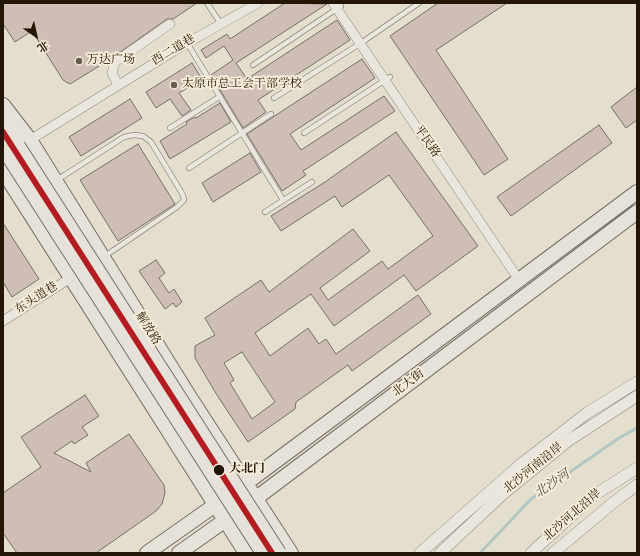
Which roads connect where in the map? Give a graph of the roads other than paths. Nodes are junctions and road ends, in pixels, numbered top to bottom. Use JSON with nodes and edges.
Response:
{"nodes":[{"id":1,"x":207,"y":3,"type":"edge"},
{"id":2,"x":258,"y":3,"type":"edge"},
{"id":3,"x":419,"y":3,"type":"edge"},
{"id":4,"x":338,"y":5,"type":"edge"},
{"id":5,"x":170,"y":24,"type":"dead end"},
{"id":6,"x":221,"y":24,"type":"junction"},
{"id":7,"x":363,"y":42,"type":"junction"},
{"id":8,"x":187,"y":43,"type":"junction"},
{"id":9,"x":253,"y":65,"type":"dead end"},
{"id":10,"x":387,"y":79,"type":"junction"},
{"id":11,"x":118,"y":85,"type":"junction"},
{"id":12,"x":219,"y":97,"type":"junction"},
{"id":13,"x":274,"y":98,"type":"dead end"},
{"id":14,"x":3,"y":105,"type":"edge"},
{"id":15,"x":271,"y":114,"type":"dead end"},
{"id":16,"x":3,"y":120,"type":"edge"},
{"id":17,"x":170,"y":128,"type":"dead end"},
{"id":18,"x":241,"y":133,"type":"junction"},
{"id":19,"x":304,"y":133,"type":"dead end"},
{"id":20,"x":14,"y":147,"type":"edge"},
{"id":21,"x":189,"y":168,"type":"dead end"},
{"id":22,"x":3,"y":171,"type":"edge"},
{"id":23,"x":54,"y":182,"type":"junction"},
{"id":24,"x":312,"y":182,"type":"dead end"},
{"id":25,"x":637,"y":192,"type":"edge"},
{"id":26,"x":282,"y":200,"type":"junction"},
{"id":27,"x":265,"y":212,"type":"dead end"},
{"id":28,"x":637,"y":212,"type":"edge"},
{"id":29,"x":102,"y":258,"type":"junction"},
{"id":30,"x":72,"y":277,"type":"junction"},
{"id":31,"x":521,"y":278,"type":"junction"},
{"id":32,"x":3,"y":321,"type":"edge"},
{"id":33,"x":637,"y":382,"type":"edge"},
{"id":34,"x":637,"y":396,"type":"edge"},
{"id":35,"x":637,"y":468,"type":"edge"},
{"id":36,"x":245,"y":484,"type":"junction"},
{"id":37,"x":637,"y":485,"type":"edge"},
{"id":38,"x":255,"y":499,"type":"junction"},
{"id":39,"x":215,"y":505,"type":"junction"},
{"id":40,"x":225,"y":521,"type":"junction"},
{"id":41,"x":147,"y":553,"type":"edge"},
{"id":42,"x":179,"y":553,"type":"edge"},
{"id":43,"x":246,"y":553,"type":"edge"},
{"id":44,"x":263,"y":553,"type":"edge"},
{"id":45,"x":279,"y":553,"type":"edge"},
{"id":46,"x":291,"y":553,"type":"edge"},
{"id":47,"x":420,"y":553,"type":"edge"},
{"id":48,"x":440,"y":553,"type":"edge"},
{"id":49,"x":531,"y":553,"type":"edge"},
{"id":50,"x":553,"y":553,"type":"edge"}],
"edges":[{"from":1,"to":6,"type":"lane"},
{"from":2,"to":6,"type":"street","name":"西二道巷"},
{"from":3,"to":7,"type":"lane"},
{"from":4,"to":7,"type":"street","name":"平民路"},
{"from":4,"to":9,"type":"lane"},
{"from":5,"to":11,"type":"street"},
{"from":6,"to":8,"type":"street","name":"西二道巷"},
{"from":7,"to":10,"type":"street","name":"平民路"},
{"from":7,"to":13,"type":"lane"},
{"from":8,"to":11,"type":"street","name":"西二道巷"},
{"from":8,"to":12,"type":"lane"},
{"from":10,"to":19,"type":"lane"},
{"from":10,"to":31,"type":"street","name":"平民路"},
{"from":11,"to":20,"type":"street","name":"西二道巷"},
{"from":12,"to":17,"type":"lane"},
{"from":12,"to":18,"type":"lane"},
{"from":14,"to":20,"type":"main road","name":"解放路"},
{"from":15,"to":18,"type":"lane"},
{"from":16,"to":20,"type":"main road"},
{"from":18,"to":21,"type":"lane"},
{"from":18,"to":26,"type":"lane"},
{"from":20,"to":23,"type":"main road","name":"解放路"},
{"from":20,"to":44,"type":"main road","name":"解放路","bridge":true},
{"from":20,"to":45,"type":"main road","name":"解放路","bridge":true},
{"from":22,"to":30,"type":"main road"},
{"from":23,"to":29,"type":"main road","name":"解放路"},
{"from":23,"to":29,"type":"lane"},
{"from":24,"to":26,"type":"lane"},
{"from":25,"to":31,"type":"main road"},
{"from":26,"to":27,"type":"lane"},
{"from":28,"to":38,"type":"main road","name":"北大街"},
{"from":29,"to":36,"type":"main road","name":"解放路"},
{"from":30,"to":32,"type":"street","name":"东头道巷"},
{"from":30,"to":39,"type":"main road"},
{"from":31,"to":36,"type":"main road"},
{"from":33,"to":47,"type":"street"},
{"from":34,"to":48,"type":"street","name":"北沙河南沿岸"},
{"from":35,"to":49,"type":"street","name":"北沙河北沿岸"},
{"from":36,"to":38,"type":"main road","name":"解放路"},
{"from":36,"to":39,"type":"main road"},
{"from":37,"to":50,"type":"street"},
{"from":38,"to":40,"type":"main road","name":"北大街"},
{"from":38,"to":46,"type":"main road","name":"解放路"},
{"from":39,"to":40,"type":"main road"},
{"from":39,"to":41,"type":"main road"},
{"from":40,"to":42,"type":"main road","name":"北大街"},
{"from":40,"to":43,"type":"main road"}]}
